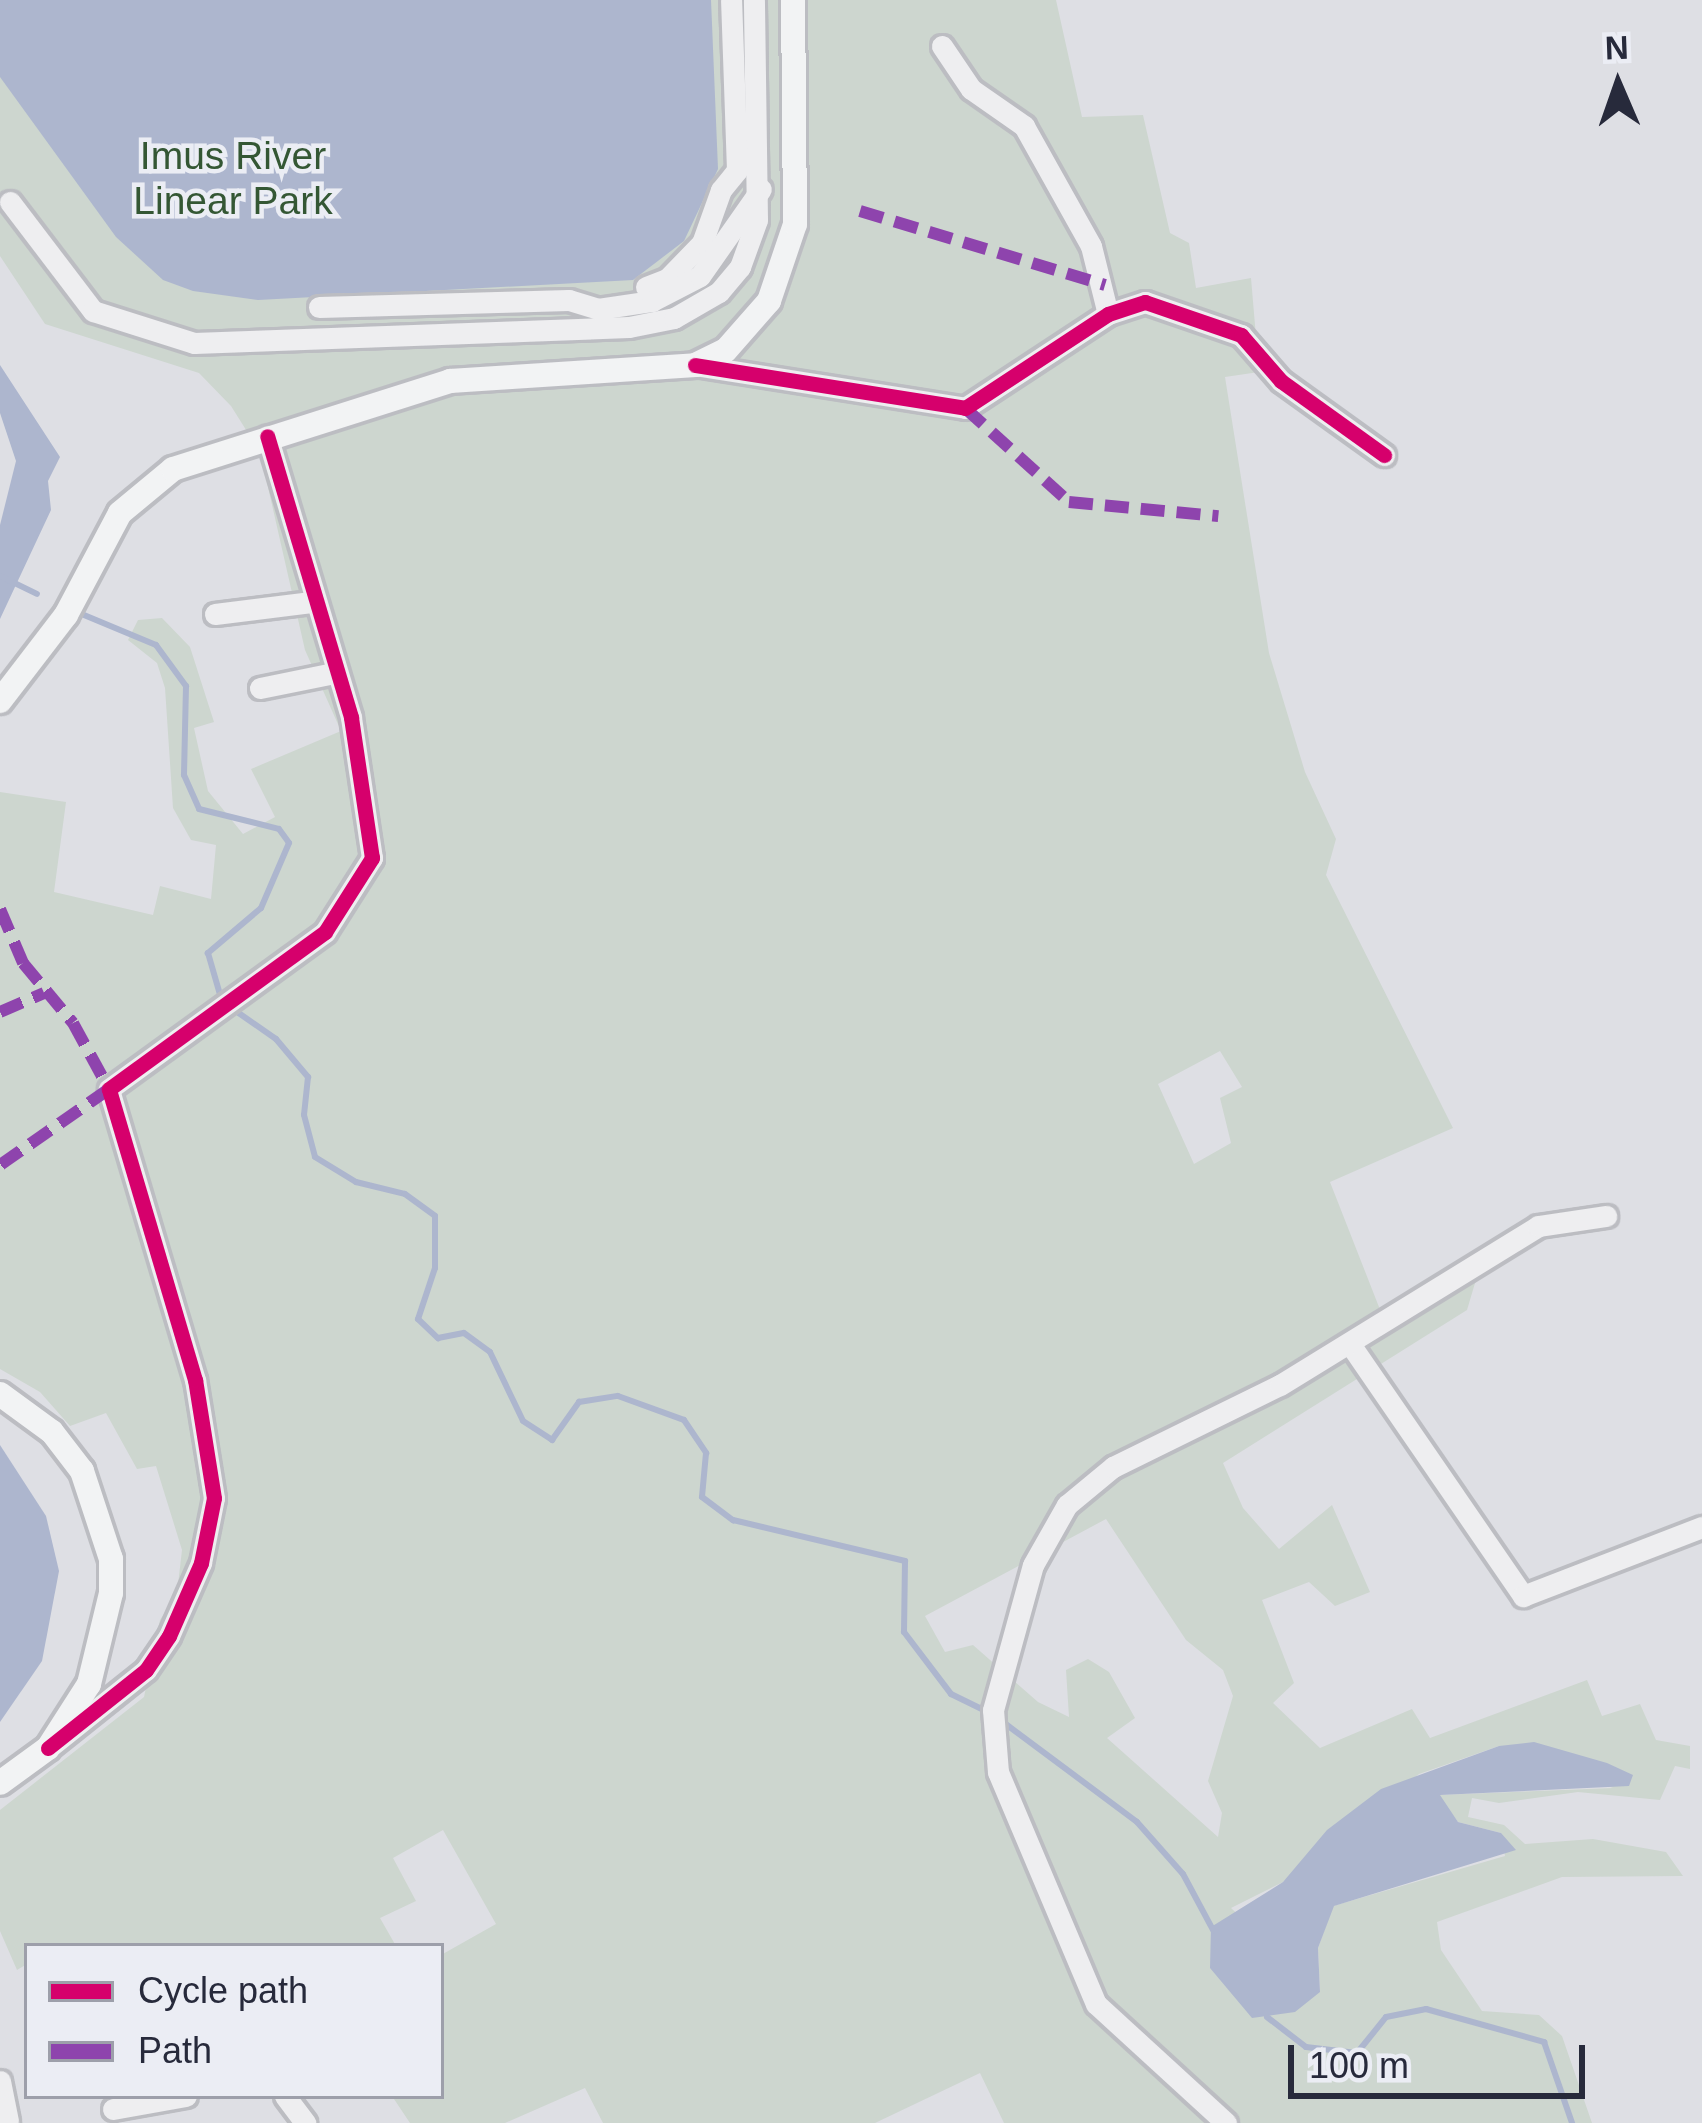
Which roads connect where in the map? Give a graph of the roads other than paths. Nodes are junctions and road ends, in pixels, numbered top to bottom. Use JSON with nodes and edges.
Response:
{"nodes":[{"id":1,"x":731,"y":0,"type":"edge"},
{"id":2,"x":754,"y":0,"type":"edge"},
{"id":3,"x":793,"y":0,"type":"edge"},
{"id":4,"x":942,"y":46,"type":"dead end"},
{"id":5,"x":760,"y":189,"type":"junction"},
{"id":6,"x":10,"y":202,"type":"dead end"},
{"id":7,"x":569,"y":300,"type":"junction"},
{"id":8,"x":319,"y":307,"type":"dead end"},
{"id":9,"x":1108,"y":314,"type":"junction"},
{"id":10,"x":695,"y":364,"type":"junction"},
{"id":11,"x":267,"y":436,"type":"junction"},
{"id":12,"x":1384,"y":455,"type":"dead end"},
{"id":13,"x":311,"y":602,"type":"junction"},
{"id":14,"x":215,"y":614,"type":"dead end"},
{"id":15,"x":334,"y":673,"type":"junction"},
{"id":16,"x":260,"y":688,"type":"dead end"},
{"id":17,"x":0,"y":700,"type":"edge"},
{"id":18,"x":1606,"y":1216,"type":"dead end"},
{"id":19,"x":1350,"y":1344,"type":"junction"},
{"id":20,"x":0,"y":1394,"type":"edge"},
{"id":21,"x":1702,"y":1528,"type":"edge"},
{"id":22,"x":48,"y":1748,"type":"junction"},
{"id":23,"x":0,"y":1784,"type":"edge"},
{"id":24,"x":0,"y":2081,"type":"edge"},
{"id":25,"x":171,"y":2099,"type":"edge"},
{"id":26,"x":114,"y":2110,"type":"edge"},
{"id":27,"x":7,"y":2122,"type":"edge"},
{"id":28,"x":1226,"y":2123,"type":"edge"}],
"edges":[{"from":1,"to":7,"type":"street"},
{"from":2,"to":5,"type":"street"},
{"from":3,"to":10,"type":"main road"},
{"from":4,"to":9,"type":"street"},
{"from":5,"to":6,"type":"street"},
{"from":5,"to":7,"type":"street"},
{"from":7,"to":8,"type":"street"},
{"from":9,"to":10,"type":"street"},
{"from":9,"to":12,"type":"street"},
{"from":10,"to":11,"type":"main road"},
{"from":11,"to":13,"type":"street"},
{"from":11,"to":17,"type":"main road"},
{"from":13,"to":14,"type":"street"},
{"from":13,"to":15,"type":"street"},
{"from":15,"to":16,"type":"street"},
{"from":15,"to":22,"type":"street"},
{"from":18,"to":19,"type":"street"},
{"from":19,"to":21,"type":"street"},
{"from":19,"to":28,"type":"street"},
{"from":20,"to":22,"type":"main road"},
{"from":22,"to":23,"type":"main road"},
{"from":24,"to":27,"type":"street"},
{"from":25,"to":26,"type":"street"}]}
